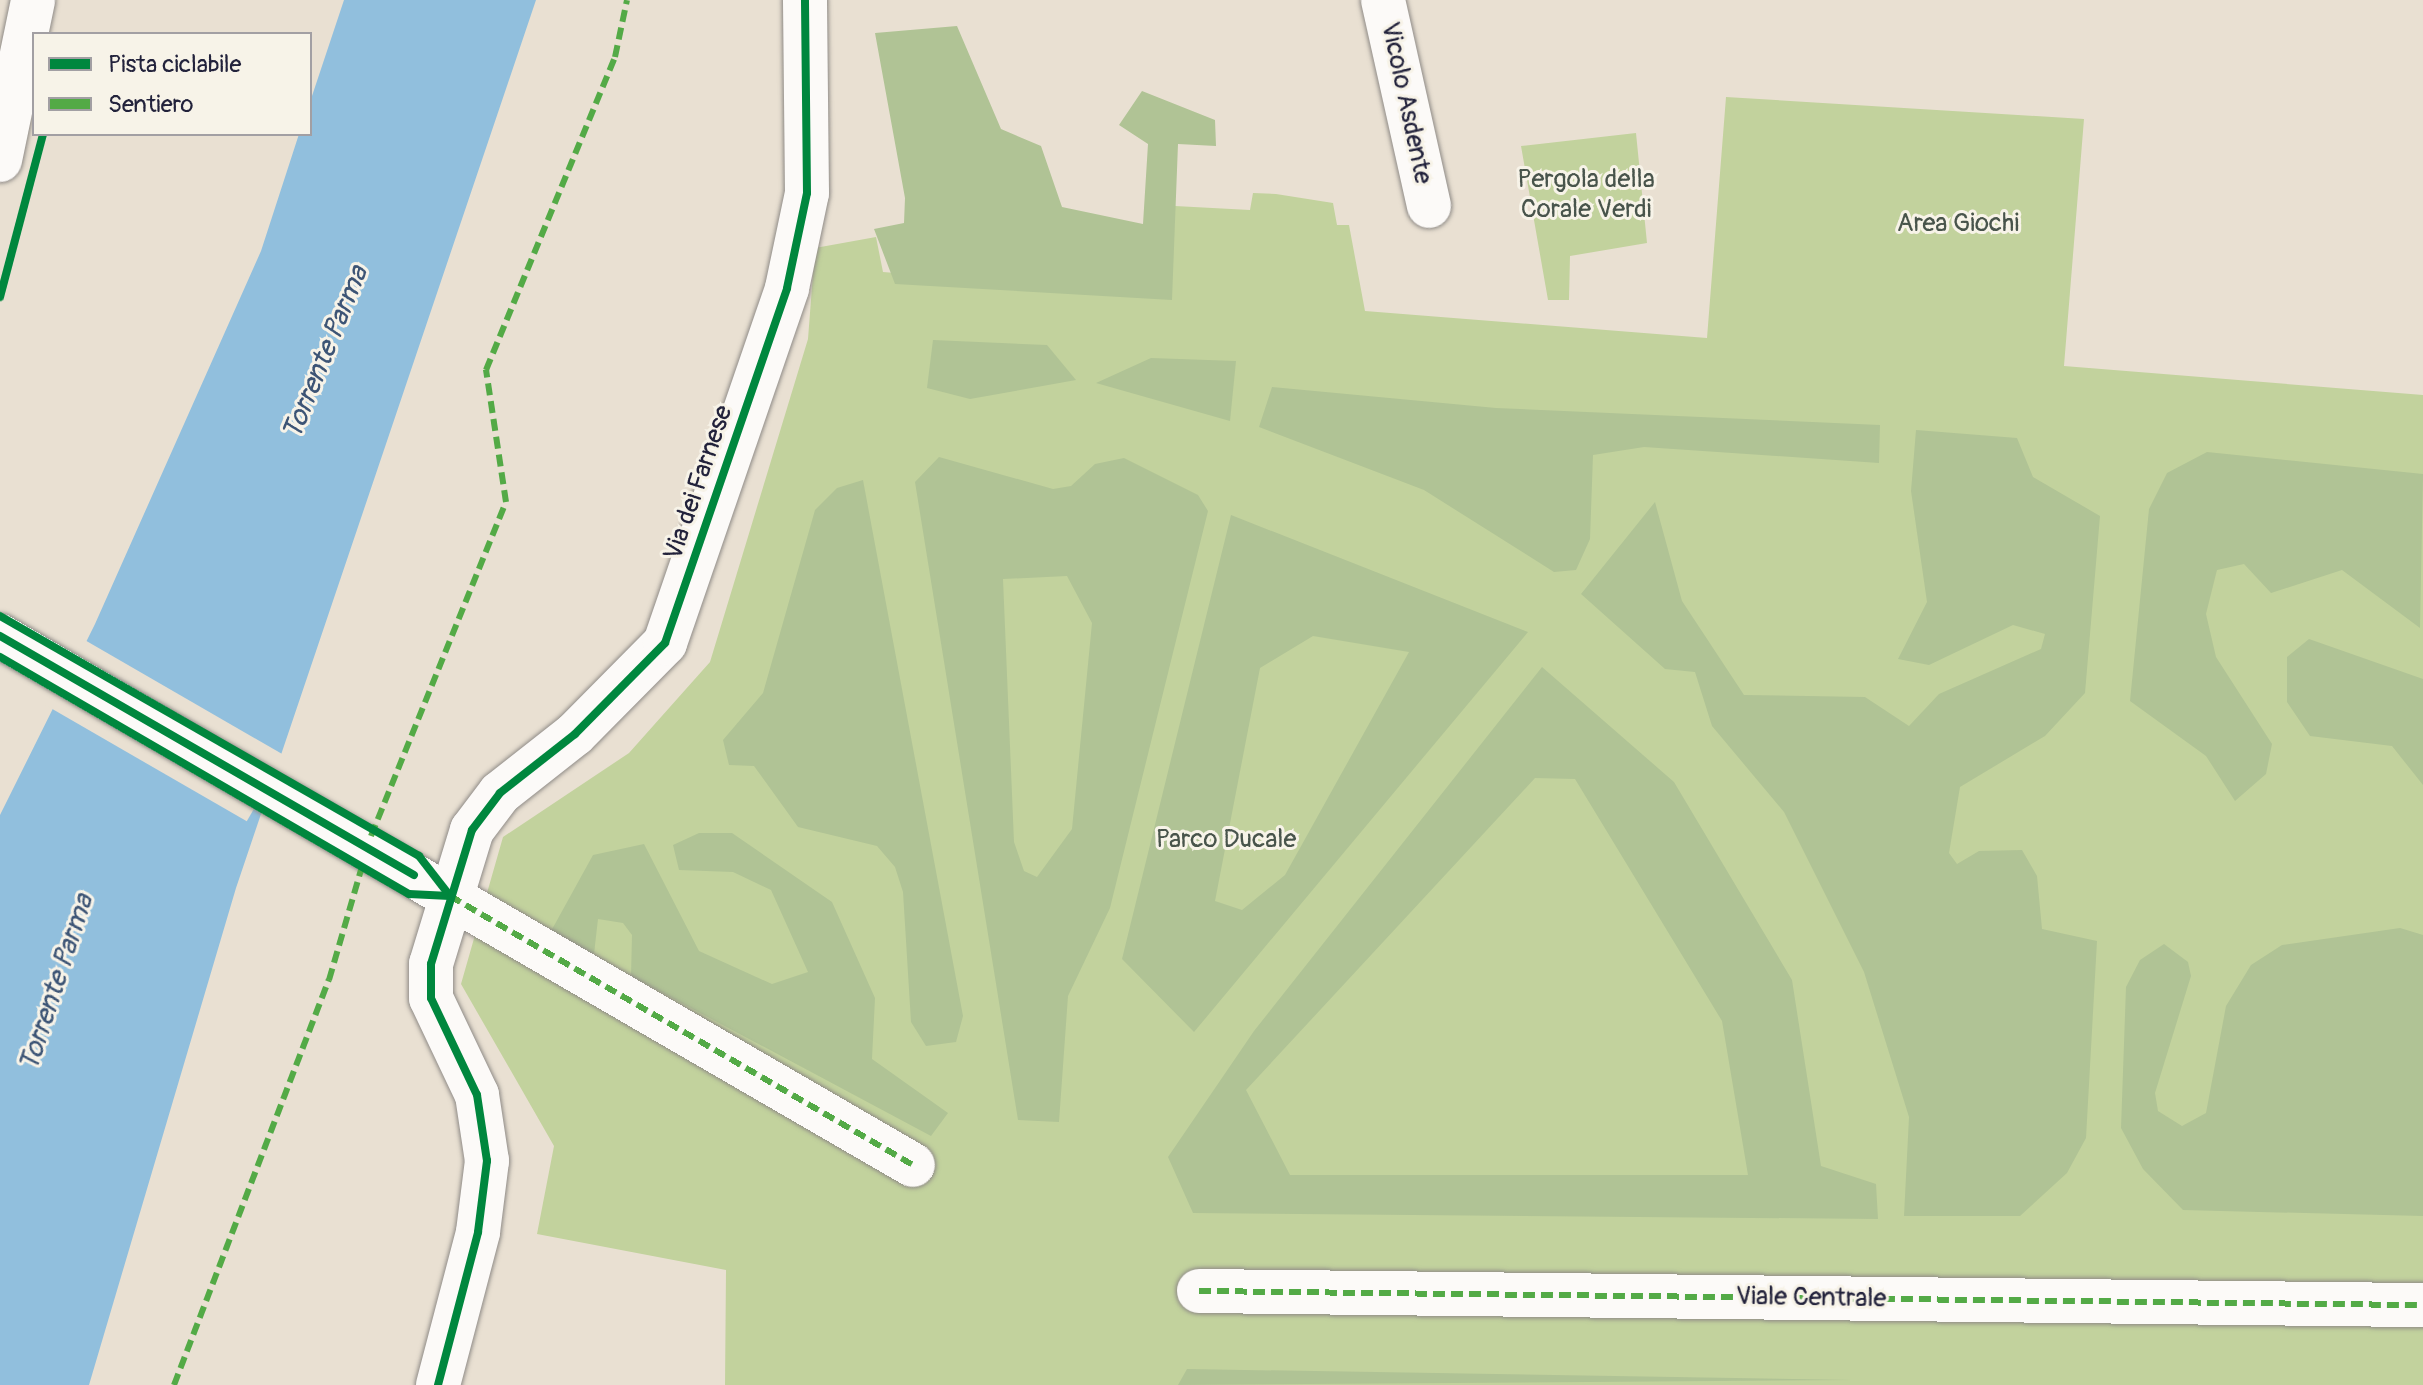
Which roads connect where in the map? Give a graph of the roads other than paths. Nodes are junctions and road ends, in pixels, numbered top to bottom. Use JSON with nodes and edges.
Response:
{"nodes":[{"id":1,"x":31,"y":0,"type":"edge"},
{"id":2,"x":805,"y":0,"type":"edge"},
{"id":3,"x":1383,"y":0,"type":"edge"},
{"id":4,"x":0,"y":78,"type":"edge"},
{"id":5,"x":0,"y":160,"type":"edge"},
{"id":6,"x":1429,"y":206,"type":"dead end"},
{"id":7,"x":0,"y":636,"type":"edge"},
{"id":8,"x":432,"y":886,"type":"junction"},
{"id":9,"x":913,"y":1165,"type":"dead end"},
{"id":10,"x":1199,"y":1291,"type":"dead end"},
{"id":11,"x":2423,"y":1305,"type":"edge"},
{"id":12,"x":438,"y":1385,"type":"edge"}],
"edges":[{"from":1,"to":4,"type":"street"},
{"from":1,"to":5,"type":"street"},
{"from":2,"to":8,"type":"street","name":"Via dei Farnese"},
{"from":3,"to":6,"type":"street","name":"Vicolo Asdente"},
{"from":7,"to":8,"type":"street"},
{"from":8,"to":9,"type":"street"},
{"from":8,"to":12,"type":"street","name":"Via dei Farnese"},
{"from":10,"to":11,"type":"street","name":"Viale Centrale"}]}
